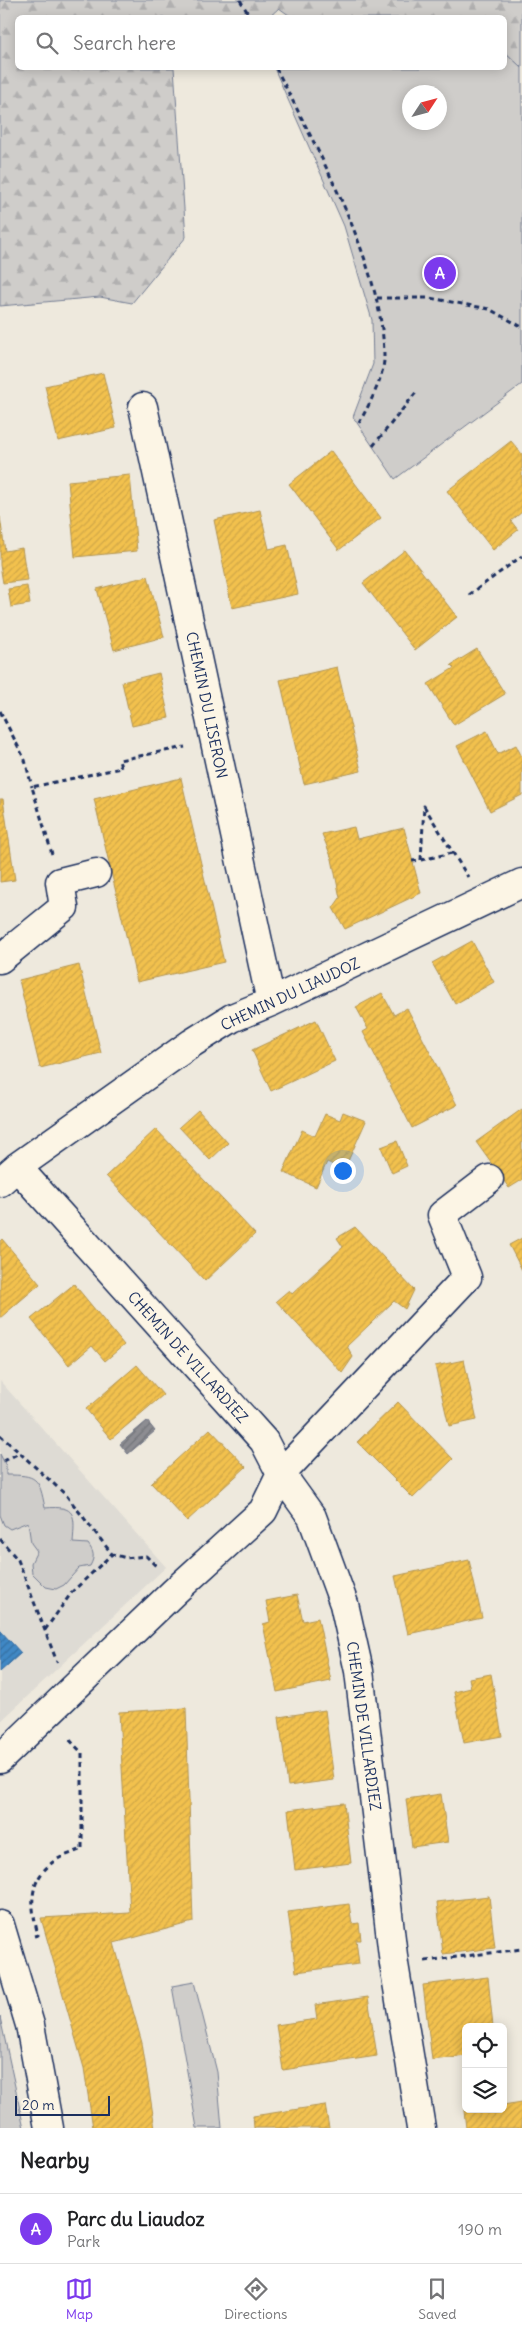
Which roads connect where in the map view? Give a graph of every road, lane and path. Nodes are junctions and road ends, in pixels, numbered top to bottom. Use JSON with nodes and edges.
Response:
{"nodes":[{"id":1,"x":240,"y":0,"type":"edge"},
{"id":2,"x":248,"y":15,"type":"edge"},
{"id":3,"x":277,"y":70,"type":"edge"},
{"id":4,"x":378,"y":298,"type":"junction"},
{"id":5,"x":522,"y":327,"type":"edge"},
{"id":6,"x":418,"y":390,"type":"dead end"},
{"id":7,"x":143,"y":407,"type":"dead end"},
{"id":8,"x":359,"y":423,"type":"dead end"},
{"id":9,"x":373,"y":446,"type":"dead end"},
{"id":10,"x":522,"y":556,"type":"edge"},
{"id":11,"x":469,"y":595,"type":"dead end"},
{"id":12,"x":0,"y":711,"type":"edge"},
{"id":13,"x":187,"y":754,"type":"dead end"},
{"id":14,"x":32,"y":788,"type":"junction"},
{"id":15,"x":452,"y":853,"type":"junction"},
{"id":16,"x":421,"y":860,"type":"junction"},
{"id":17,"x":412,"y":861,"type":"dead end"},
{"id":18,"x":96,"y":873,"type":"dead end"},
{"id":19,"x":470,"y":881,"type":"dead end"},
{"id":20,"x":60,"y":882,"type":"junction"},
{"id":21,"x":522,"y":883,"type":"edge"},
{"id":22,"x":0,"y":959,"type":"edge"},
{"id":23,"x":271,"y":1002,"type":"junction"},
{"id":24,"x":8,"y":1174,"type":"edge"},
{"id":25,"x":489,"y":1179,"type":"dead end"},
{"id":26,"x":0,"y":1435,"type":"edge"},
{"id":27,"x":20,"y":1453,"type":"junction"},
{"id":28,"x":4,"y":1461,"type":"dead end"},
{"id":29,"x":281,"y":1474,"type":"junction"},
{"id":30,"x":0,"y":1539,"type":"edge"},
{"id":31,"x":112,"y":1554,"type":"junction"},
{"id":32,"x":159,"y":1569,"type":"dead end"},
{"id":33,"x":45,"y":1631,"type":"junction"},
{"id":34,"x":58,"y":1665,"type":"dead end"},
{"id":35,"x":63,"y":1732,"type":"dead end"},
{"id":36,"x":0,"y":1759,"type":"edge"},
{"id":37,"x":0,"y":1926,"type":"edge"},
{"id":38,"x":30,"y":1937,"type":"dead end"},
{"id":39,"x":522,"y":1949,"type":"edge"},
{"id":40,"x":394,"y":1964,"type":"junction"},
{"id":41,"x":49,"y":2128,"type":"edge"},
{"id":42,"x":422,"y":2128,"type":"edge"}],
"edges":[{"from":1,"to":2,"type":"path"},
{"from":3,"to":4,"type":"path"},
{"from":4,"to":5,"type":"path"},
{"from":4,"to":8,"type":"path"},
{"from":6,"to":9,"type":"path"},
{"from":7,"to":23,"type":"street","name":"CHEMIN DU LISERON"},
{"from":10,"to":11,"type":"path"},
{"from":12,"to":14,"type":"path"},
{"from":13,"to":14,"type":"path"},
{"from":14,"to":20,"type":"path"},
{"from":15,"to":16,"type":"path"},
{"from":15,"to":16,"type":"path"},
{"from":15,"to":19,"type":"path"},
{"from":16,"to":17,"type":"path"},
{"from":18,"to":20,"type":"street"},
{"from":20,"to":22,"type":"street"},
{"from":21,"to":23,"type":"street","name":"CHEMIN DU LIAUDOZ"},
{"from":23,"to":24,"type":"street","name":"CHEMIN DU LIAUDOZ"},
{"from":24,"to":29,"type":"street","name":"CHEMIN DE VILLARDIEZ"},
{"from":25,"to":29,"type":"street"},
{"from":26,"to":27,"type":"path"},
{"from":27,"to":28,"type":"path"},
{"from":27,"to":31,"type":"path"},
{"from":29,"to":36,"type":"street"},
{"from":29,"to":40,"type":"street","name":"CHEMIN DE VILLARDIEZ"},
{"from":30,"to":33,"type":"path"},
{"from":31,"to":32,"type":"path"},
{"from":31,"to":33,"type":"path"},
{"from":33,"to":34,"type":"path"},
{"from":35,"to":38,"type":"path"},
{"from":37,"to":41,"type":"street"},
{"from":39,"to":40,"type":"path"},
{"from":40,"to":42,"type":"street","name":"CHEMIN DE VILLARDIEZ"}]}
